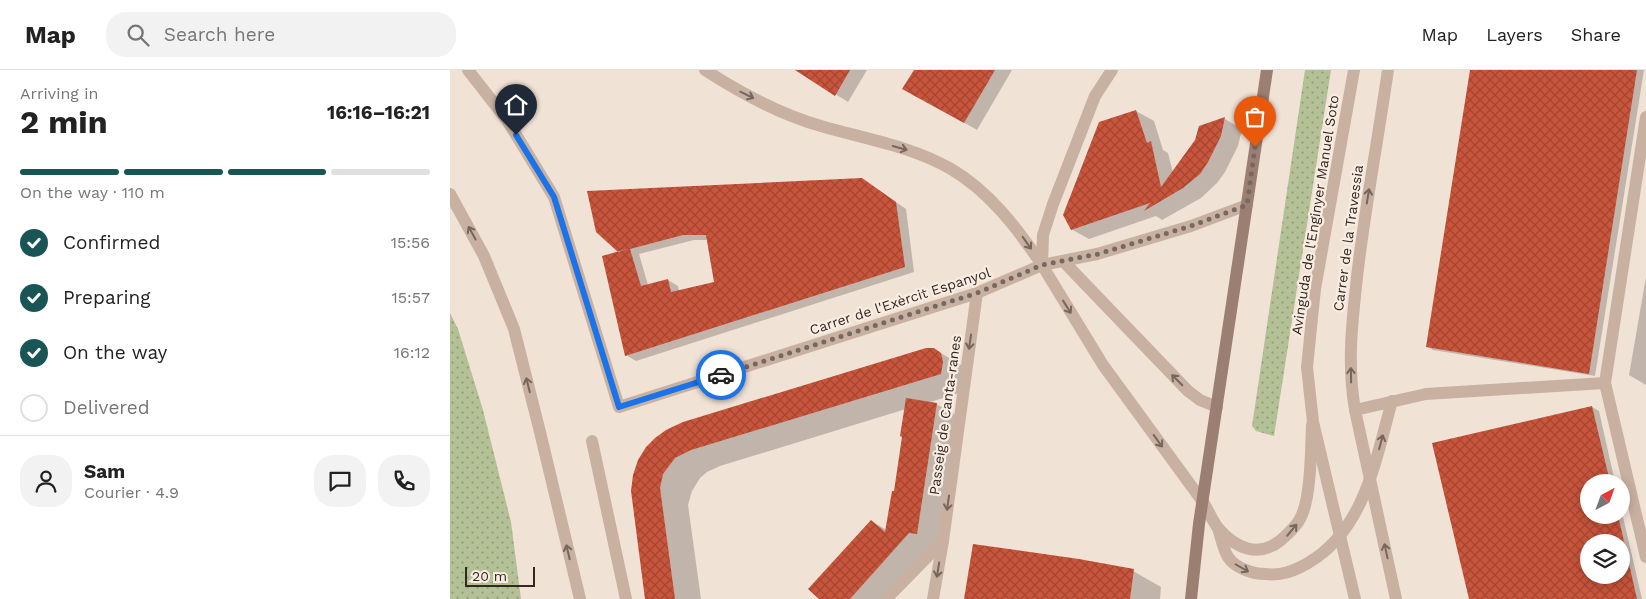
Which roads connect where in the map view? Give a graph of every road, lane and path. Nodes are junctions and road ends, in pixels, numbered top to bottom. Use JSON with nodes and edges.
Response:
{"nodes":[{"id":1,"x":468,"y":70,"type":"edge"},
{"id":2,"x":705,"y":70,"type":"edge"},
{"id":3,"x":1112,"y":70,"type":"edge"},
{"id":4,"x":1267,"y":70,"type":"edge"},
{"id":5,"x":1354,"y":70,"type":"edge"},
{"id":6,"x":1388,"y":70,"type":"edge"},
{"id":7,"x":1646,"y":117,"type":"edge"},
{"id":8,"x":450,"y":194,"type":"edge"},
{"id":9,"x":1247,"y":205,"type":"junction"},
{"id":10,"x":1064,"y":262,"type":"junction"},
{"id":11,"x":1042,"y":265,"type":"junction"},
{"id":12,"x":977,"y":293,"type":"junction"},
{"id":13,"x":1605,"y":383,"type":"junction"},
{"id":14,"x":1392,"y":401,"type":"junction"},
{"id":15,"x":1216,"y":407,"type":"junction"},
{"id":16,"x":1355,"y":410,"type":"junction"},
{"id":17,"x":1313,"y":422,"type":"junction"},
{"id":18,"x":592,"y":441,"type":"dead end"},
{"id":19,"x":1370,"y":481,"type":"junction"},
{"id":20,"x":1203,"y":502,"type":"junction"},
{"id":21,"x":1218,"y":528,"type":"junction"},
{"id":22,"x":1340,"y":534,"type":"junction"},
{"id":23,"x":943,"y":541,"type":"junction"},
{"id":24,"x":1646,"y":557,"type":"edge"},
{"id":25,"x":580,"y":599,"type":"edge"},
{"id":26,"x":626,"y":599,"type":"edge"},
{"id":27,"x":886,"y":599,"type":"edge"},
{"id":28,"x":933,"y":599,"type":"edge"},
{"id":29,"x":1191,"y":599,"type":"edge"},
{"id":30,"x":1355,"y":599,"type":"edge"},
{"id":31,"x":1396,"y":599,"type":"edge"}],
"edges":[{"from":1,"to":12,"type":"street","name":"Carrer de l'Exèrcit Espanyol"},
{"from":2,"to":11,"type":"street","one_way":true},
{"from":3,"to":11,"type":"street"},
{"from":4,"to":9,"type":"main road"},
{"from":5,"to":17,"type":"street","name":"Avinguda de l'Enginyer Manuel Soto"},
{"from":16,"to":6,"type":"street","name":"Carrer de la Travessia","one_way":true},
{"from":7,"to":13,"type":"street"},
{"from":25,"to":8,"type":"street","one_way":true},
{"from":9,"to":10,"type":"street","name":"Carrer de l'Exèrcit Espanyol"},
{"from":9,"to":15,"type":"main road"},
{"from":10,"to":11,"type":"street","name":"Carrer de l'Exèrcit Espanyol"},
{"from":15,"to":10,"type":"street","one_way":true},
{"from":11,"to":12,"type":"street","name":"Carrer de l'Exèrcit Espanyol"},
{"from":11,"to":20,"type":"street","one_way":true},
{"from":12,"to":23,"type":"street","name":"Passeig de Canta-ranes","one_way":true},
{"from":13,"to":14,"type":"street"},
{"from":13,"to":24,"type":"street"},
{"from":14,"to":16,"type":"street"},
{"from":19,"to":14,"type":"street","one_way":true},
{"from":15,"to":20,"type":"main road"},
{"from":16,"to":19,"type":"street","name":"Carrer de la Travessia"},
{"from":21,"to":17,"type":"street","one_way":true},
{"from":17,"to":22,"type":"street","name":"Avinguda de l'Enginyer Manuel Soto"},
{"from":18,"to":26,"type":"street"},
{"from":19,"to":22,"type":"street"},
{"from":31,"to":19,"type":"street","name":"Carrer de la Travessia","one_way":true},
{"from":20,"to":21,"type":"street"},
{"from":20,"to":29,"type":"main road"},
{"from":21,"to":22,"type":"street","one_way":true},
{"from":22,"to":30,"type":"street","name":"Avinguda de l'Enginyer Manuel Soto"},
{"from":23,"to":27,"type":"street"},
{"from":23,"to":28,"type":"street","name":"Passeig de Canta-ranes","one_way":true}]}
